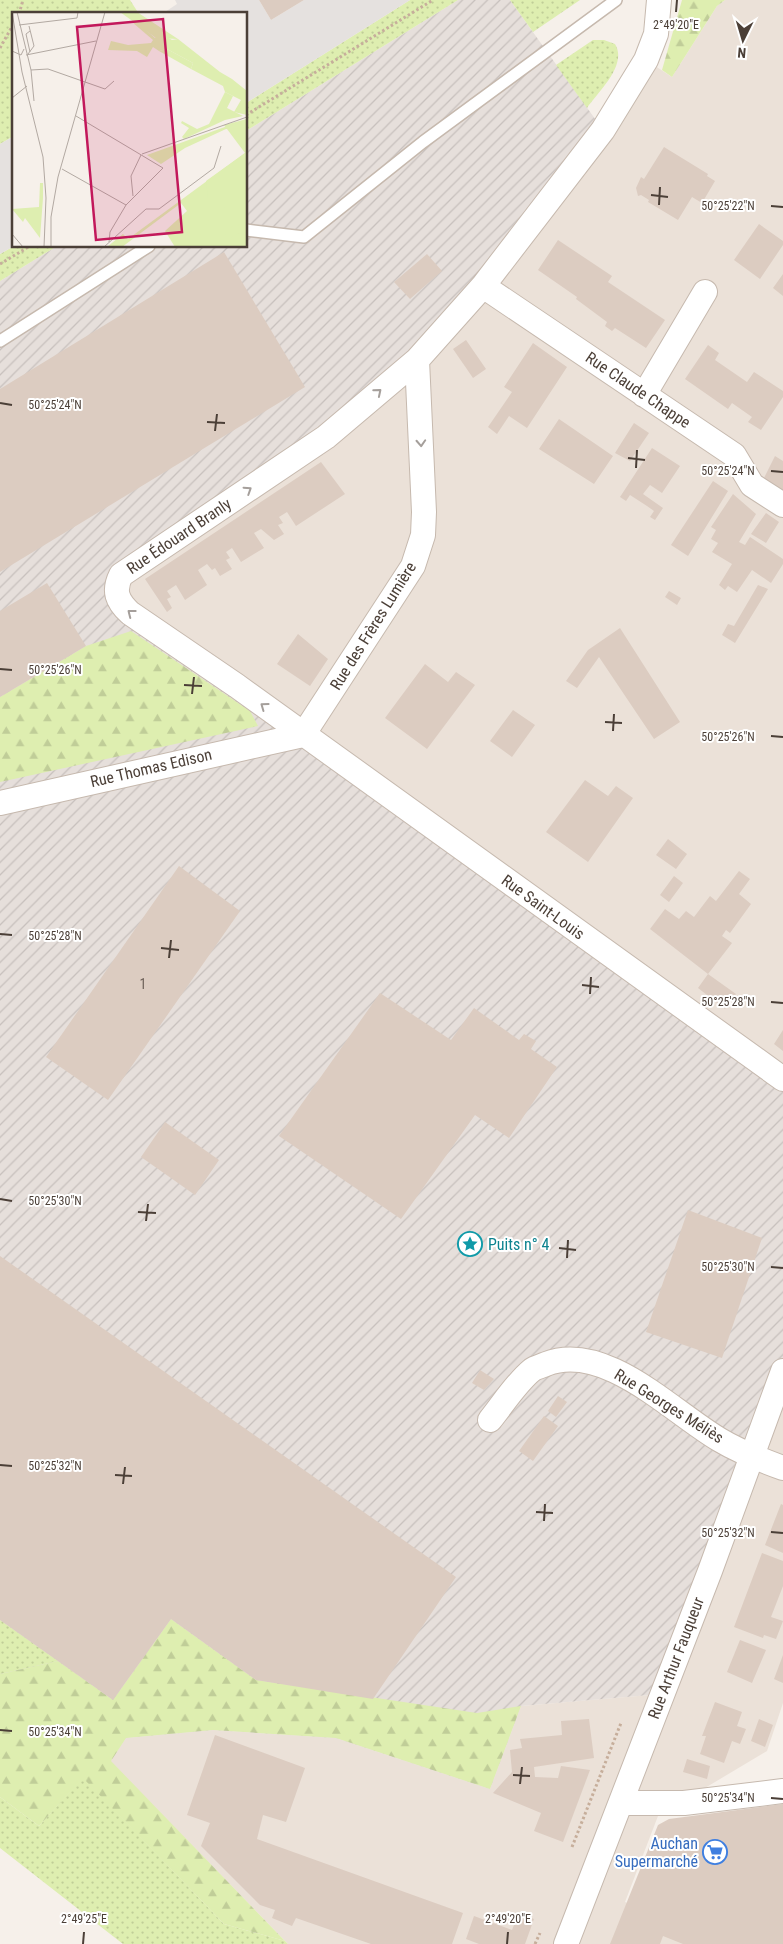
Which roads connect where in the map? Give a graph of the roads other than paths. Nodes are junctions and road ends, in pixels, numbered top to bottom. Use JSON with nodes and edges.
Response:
{"nodes":[{"id":1,"x":616,"y":0,"type":"edge"},
{"id":2,"x":659,"y":0,"type":"edge"},
{"id":3,"x":248,"y":230,"type":"edge"},
{"id":4,"x":146,"y":248,"type":"edge"},
{"id":5,"x":483,"y":286,"type":"junction"},
{"id":6,"x":706,"y":292,"type":"dead end"},
{"id":7,"x":0,"y":342,"type":"edge"},
{"id":8,"x":417,"y":360,"type":"junction"},
{"id":9,"x":644,"y":395,"type":"junction"},
{"id":10,"x":783,"y":505,"type":"edge"},
{"id":11,"x":303,"y":735,"type":"junction"},
{"id":12,"x":0,"y":803,"type":"edge"},
{"id":13,"x":783,"y":1079,"type":"edge"},
{"id":14,"x":783,"y":1371,"type":"edge"},
{"id":15,"x":490,"y":1420,"type":"dead end"},
{"id":16,"x":751,"y":1456,"type":"junction"},
{"id":17,"x":783,"y":1468,"type":"edge"},
{"id":18,"x":783,"y":1791,"type":"edge"},
{"id":19,"x":622,"y":1803,"type":"junction"},
{"id":20,"x":566,"y":1944,"type":"edge"}],
"edges":[{"from":1,"to":3,"type":"lane"},
{"from":2,"to":5,"type":"street","name":"Rue Édouard Branly"},
{"from":4,"to":7,"type":"lane"},
{"from":5,"to":8,"type":"street","name":"Rue Édouard Branly"},
{"from":5,"to":9,"type":"street","name":"Rue Claude Chappe"},
{"from":6,"to":9,"type":"street"},
{"from":8,"to":11,"type":"street","name":"Rue des Frères Lumière","one_way":true},
{"from":11,"to":8,"type":"street","name":"Rue Édouard Branly","one_way":true},
{"from":9,"to":10,"type":"street","name":"Rue Claude Chappe"},
{"from":11,"to":12,"type":"street","name":"Rue Thomas Edison"},
{"from":11,"to":13,"type":"street","name":"Rue Saint-Louis"},
{"from":14,"to":16,"type":"street","name":"Rue Arthur Fauqueur"},
{"from":15,"to":16,"type":"street","name":"Rue Georges Méliès"},
{"from":16,"to":17,"type":"street","name":"Rue Georges Méliès"},
{"from":16,"to":19,"type":"street","name":"Rue Arthur Fauqueur"},
{"from":18,"to":19,"type":"street"},
{"from":19,"to":20,"type":"street","name":"Rue Arthur Fauqueur"}]}
